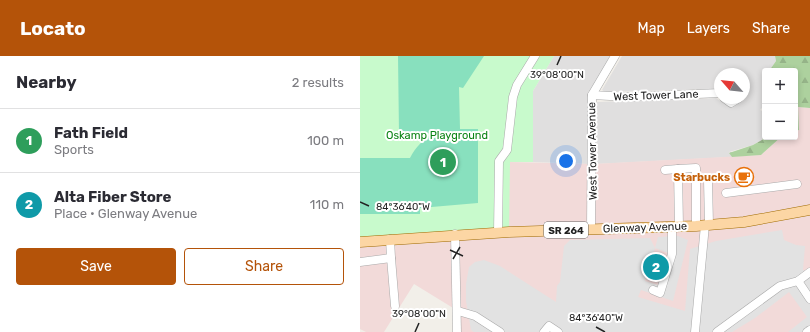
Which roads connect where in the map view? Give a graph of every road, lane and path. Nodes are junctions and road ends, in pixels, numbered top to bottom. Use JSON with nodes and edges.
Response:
{"nodes":[{"id":1,"x":535,"y":56,"type":"edge"},
{"id":2,"x":615,"y":56,"type":"edge"},
{"id":3,"x":714,"y":93,"type":"edge"},
{"id":4,"x":592,"y":95,"type":"junction"},
{"id":5,"x":678,"y":169,"type":"junction"},
{"id":6,"x":665,"y":170,"type":"dead end"},
{"id":7,"x":708,"y":180,"type":"dead end"},
{"id":8,"x":797,"y":184,"type":"dead end"},
{"id":9,"x":726,"y":193,"type":"dead end"},
{"id":10,"x":809,"y":213,"type":"edge"},
{"id":11,"x":703,"y":225,"type":"junction"},
{"id":12,"x":675,"y":227,"type":"junction"},
{"id":13,"x":591,"y":229,"type":"junction"},
{"id":14,"x":498,"y":232,"type":"junction"},
{"id":15,"x":455,"y":234,"type":"junction"},
{"id":16,"x":390,"y":239,"type":"junction"},
{"id":17,"x":360,"y":242,"type":"edge"},
{"id":18,"x":391,"y":258,"type":"junction"},
{"id":19,"x":360,"y":262,"type":"edge"},
{"id":20,"x":809,"y":273,"type":"edge"},
{"id":21,"x":798,"y":281,"type":"junction"},
{"id":22,"x":652,"y":290,"type":"dead end"},
{"id":23,"x":810,"y":299,"type":"edge"},
{"id":24,"x":395,"y":306,"type":"dead end"},
{"id":25,"x":458,"y":311,"type":"junction"},
{"id":26,"x":810,"y":330,"type":"edge"},
{"id":27,"x":457,"y":332,"type":"edge"},
{"id":28,"x":500,"y":332,"type":"edge"},
{"id":29,"x":544,"y":332,"type":"edge"},
{"id":30,"x":558,"y":332,"type":"edge"},
{"id":31,"x":695,"y":332,"type":"edge"},
{"id":32,"x":717,"y":332,"type":"edge"},
{"id":33,"x":807,"y":332,"type":"edge"}],
"edges":[{"from":1,"to":14,"type":"street"},
{"from":2,"to":4,"type":"street","name":"West Tower Avenue"},
{"from":3,"to":4,"type":"street","name":"West Tower Lane"},
{"from":4,"to":13,"type":"street","name":"West Tower Avenue"},
{"from":5,"to":6,"type":"street"},
{"from":5,"to":11,"type":"street"},
{"from":5,"to":12,"type":"street"},
{"from":7,"to":11,"type":"street"},
{"from":8,"to":9,"type":"street"},
{"from":10,"to":11,"type":"main road","name":"Glenway Avenue","number":"SR 264"},
{"from":11,"to":12,"type":"main road","name":"Glenway Avenue","number":"SR 264"},
{"from":11,"to":31,"type":"street"},
{"from":12,"to":13,"type":"main road","name":"Glenway Avenue","number":"SR 264"},
{"from":12,"to":22,"type":"street"},
{"from":13,"to":14,"type":"main road","name":"Glenway Avenue","number":"SR 264"},
{"from":14,"to":15,"type":"main road","name":"Glenway Avenue","number":"SR 264"},
{"from":15,"to":16,"type":"main road","name":"Glenway Avenue","number":"SR 264"},
{"from":15,"to":25,"type":"street"},
{"from":16,"to":17,"type":"main road","name":"Glenway Avenue","number":"SR 264"},
{"from":16,"to":18,"type":"street"},
{"from":18,"to":19,"type":"street"},
{"from":18,"to":24,"type":"street"},
{"from":20,"to":21,"type":"street"},
{"from":21,"to":23,"type":"street"},
{"from":21,"to":32,"type":"street"},
{"from":25,"to":27,"type":"street"},
{"from":25,"to":28,"type":"street"},
{"from":26,"to":33,"type":"street"},
{"from":29,"to":30,"type":"street"}]}
